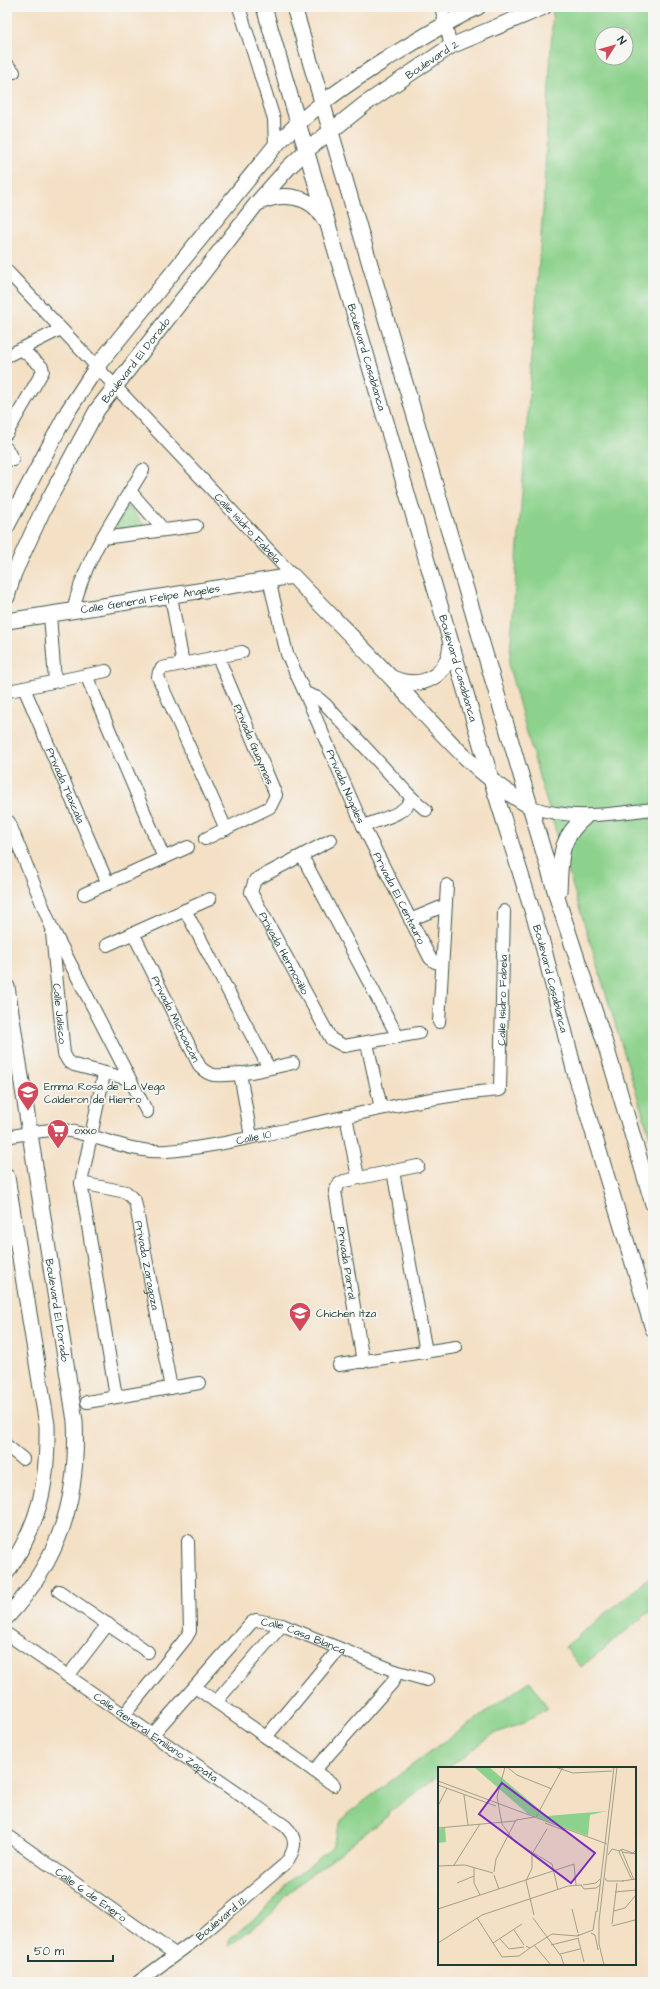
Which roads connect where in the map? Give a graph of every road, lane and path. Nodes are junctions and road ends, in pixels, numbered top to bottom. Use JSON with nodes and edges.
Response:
{"nodes":[{"id":1,"x":239,"y":7,"type":"edge"},
{"id":2,"x":264,"y":7,"type":"edge"},
{"id":3,"x":294,"y":7,"type":"edge"},
{"id":4,"x":441,"y":7,"type":"edge"},
{"id":5,"x":478,"y":7,"type":"edge"},
{"id":6,"x":544,"y":7,"type":"edge"},
{"id":7,"x":444,"y":23,"type":"junction"},
{"id":8,"x":451,"y":46,"type":"junction"},
{"id":9,"x":323,"y":102,"type":"junction"},
{"id":10,"x":298,"y":121,"type":"junction"},
{"id":11,"x":331,"y":131,"type":"junction"},
{"id":12,"x":275,"y":146,"type":"junction"},
{"id":13,"x":307,"y":150,"type":"junction"},
{"id":14,"x":257,"y":203,"type":"junction"},
{"id":15,"x":328,"y":228,"type":"junction"},
{"id":16,"x":7,"y":270,"type":"edge"},
{"id":17,"x":61,"y":329,"type":"junction"},
{"id":18,"x":21,"y":349,"type":"junction"},
{"id":19,"x":7,"y":356,"type":"edge"},
{"id":20,"x":98,"y":366,"type":"junction"},
{"id":21,"x":115,"y":384,"type":"junction"},
{"id":22,"x":7,"y":433,"type":"edge"},
{"id":23,"x":143,"y":470,"type":"dead end"},
{"id":24,"x":130,"y":491,"type":"junction"},
{"id":25,"x":7,"y":526,"type":"edge"},
{"id":26,"x":196,"y":526,"type":"dead end"},
{"id":27,"x":164,"y":530,"type":"junction"},
{"id":28,"x":103,"y":538,"type":"junction"},
{"id":29,"x":293,"y":576,"type":"junction"},
{"id":30,"x":269,"y":580,"type":"junction"},
{"id":31,"x":171,"y":596,"type":"junction"},
{"id":32,"x":7,"y":597,"type":"edge"},
{"id":33,"x":73,"y":611,"type":"junction"},
{"id":34,"x":50,"y":616,"type":"junction"},
{"id":35,"x":7,"y":622,"type":"edge"},
{"id":36,"x":452,"y":640,"type":"junction"},
{"id":37,"x":242,"y":652,"type":"dead end"},
{"id":38,"x":218,"y":658,"type":"junction"},
{"id":39,"x":183,"y":664,"type":"junction"},
{"id":40,"x":106,"y":671,"type":"dead end"},
{"id":41,"x":86,"y":675,"type":"junction"},
{"id":42,"x":391,"y":678,"type":"junction"},
{"id":43,"x":55,"y":682,"type":"junction"},
{"id":44,"x":24,"y":688,"type":"junction"},
{"id":45,"x":9,"y":691,"type":"dead end"},
{"id":46,"x":306,"y":693,"type":"junction"},
{"id":47,"x":492,"y":782,"type":"junction"},
{"id":48,"x":412,"y":798,"type":"junction"},
{"id":49,"x":531,"y":807,"type":"junction"},
{"id":50,"x":653,"y":809,"type":"edge"},
{"id":51,"x":426,"y":810,"type":"dead end"},
{"id":52,"x":585,"y":816,"type":"junction"},
{"id":53,"x":8,"y":822,"type":"dead end"},
{"id":54,"x":363,"y":826,"type":"junction"},
{"id":55,"x":226,"y":829,"type":"junction"},
{"id":56,"x":205,"y":839,"type":"dead end"},
{"id":57,"x":331,"y":840,"type":"dead end"},
{"id":58,"x":188,"y":847,"type":"dead end"},
{"id":59,"x":302,"y":856,"type":"junction"},
{"id":60,"x":164,"y":858,"type":"junction"},
{"id":61,"x":108,"y":884,"type":"junction"},
{"id":62,"x":447,"y":885,"type":"dead end"},
{"id":63,"x":84,"y":894,"type":"dead end"},
{"id":64,"x":210,"y":899,"type":"dead end"},
{"id":65,"x":559,"y":904,"type":"junction"},
{"id":66,"x":446,"y":905,"type":"junction"},
{"id":67,"x":185,"y":910,"type":"junction"},
{"id":68,"x":504,"y":911,"type":"dead end"},
{"id":69,"x":410,"y":920,"type":"junction"},
{"id":70,"x":51,"y":926,"type":"junction"},
{"id":71,"x":133,"y":934,"type":"junction"},
{"id":72,"x":107,"y":945,"type":"dead end"},
{"id":73,"x":442,"y":963,"type":"junction"},
{"id":74,"x":7,"y":987,"type":"edge"},
{"id":75,"x":439,"y":1022,"type":"dead end"},
{"id":76,"x":419,"y":1033,"type":"dead end"},
{"id":77,"x":398,"y":1037,"type":"junction"},
{"id":78,"x":367,"y":1043,"type":"junction"},
{"id":79,"x":293,"y":1063,"type":"dead end"},
{"id":80,"x":269,"y":1068,"type":"junction"},
{"id":81,"x":240,"y":1072,"type":"junction"},
{"id":82,"x":104,"y":1074,"type":"junction"},
{"id":83,"x":128,"y":1079,"type":"junction"},
{"id":84,"x":500,"y":1090,"type":"joint"},
{"id":85,"x":381,"y":1108,"type":"junction"},
{"id":86,"x":147,"y":1112,"type":"dead end"},
{"id":87,"x":346,"y":1116,"type":"junction"},
{"id":88,"x":31,"y":1132,"type":"junction"},
{"id":89,"x":7,"y":1137,"type":"edge"},
{"id":90,"x":90,"y":1137,"type":"junction"},
{"id":91,"x":251,"y":1137,"type":"junction"},
{"id":92,"x":418,"y":1166,"type":"dead end"},
{"id":93,"x":393,"y":1171,"type":"junction"},
{"id":94,"x":7,"y":1177,"type":"edge"},
{"id":95,"x":358,"y":1177,"type":"junction"},
{"id":96,"x":81,"y":1183,"type":"junction"},
{"id":97,"x":653,"y":1204,"type":"edge"},
{"id":98,"x":653,"y":1329,"type":"edge"},
{"id":99,"x":456,"y":1347,"type":"dead end"},
{"id":100,"x":426,"y":1352,"type":"junction"},
{"id":101,"x":363,"y":1362,"type":"junction"},
{"id":102,"x":339,"y":1365,"type":"dead end"},
{"id":103,"x":199,"y":1383,"type":"dead end"},
{"id":104,"x":171,"y":1388,"type":"junction"},
{"id":105,"x":116,"y":1397,"type":"junction"},
{"id":106,"x":87,"y":1402,"type":"dead end"},
{"id":107,"x":7,"y":1446,"type":"edge"},
{"id":108,"x":23,"y":1459,"type":"dead end"},
{"id":109,"x":188,"y":1541,"type":"dead end"},
{"id":110,"x":7,"y":1572,"type":"edge"},
{"id":111,"x":59,"y":1591,"type":"dead end"},
{"id":112,"x":7,"y":1618,"type":"edge"},
{"id":113,"x":108,"y":1624,"type":"junction"},
{"id":114,"x":282,"y":1625,"type":"junction"},
{"id":115,"x":7,"y":1634,"type":"edge"},
{"id":116,"x":339,"y":1649,"type":"junction"},
{"id":117,"x":148,"y":1652,"type":"dead end"},
{"id":118,"x":395,"y":1671,"type":"junction"},
{"id":119,"x":68,"y":1676,"type":"junction"},
{"id":120,"x":426,"y":1680,"type":"dead end"},
{"id":121,"x":195,"y":1687,"type":"junction"},
{"id":122,"x":216,"y":1702,"type":"junction"},
{"id":123,"x":124,"y":1714,"type":"junction"},
{"id":124,"x":154,"y":1734,"type":"junction"},
{"id":125,"x":266,"y":1737,"type":"junction"},
{"id":126,"x":314,"y":1770,"type":"junction"},
{"id":127,"x":334,"y":1785,"type":"dead end"},
{"id":128,"x":7,"y":1835,"type":"edge"},
{"id":129,"x":295,"y":1846,"type":"joint"},
{"id":130,"x":175,"y":1954,"type":"junction"},
{"id":131,"x":138,"y":1982,"type":"edge"}],
"edges":[{"from":1,"to":12,"type":"street"},
{"from":2,"to":10,"type":"main road","name":"Boulevard Casablanca"},
{"from":3,"to":9,"type":"main road"},
{"from":4,"to":7,"type":"street"},
{"from":5,"to":7,"type":"main road"},
{"from":6,"to":8,"type":"main road","name":"Boulevard 2"},
{"from":7,"to":8,"type":"street"},
{"from":7,"to":9,"type":"main road"},
{"from":8,"to":11,"type":"main road","name":"Boulevard 2"},
{"from":9,"to":10,"type":"main road"},
{"from":9,"to":11,"type":"main road"},
{"from":10,"to":12,"type":"main road"},
{"from":10,"to":13,"type":"main road","name":"Boulevard Casablanca"},
{"from":11,"to":13,"type":"main road","name":"Boulevard 2"},
{"from":11,"to":49,"type":"main road"},
{"from":12,"to":20,"type":"main road"},
{"from":13,"to":14,"type":"main road","name":"Boulevard El Dorado"},
{"from":13,"to":15,"type":"main road","name":"Boulevard Casablanca"},
{"from":14,"to":15,"type":"main road"},
{"from":14,"to":21,"type":"main road","name":"Boulevard El Dorado"},
{"from":15,"to":36,"type":"main road","name":"Boulevard Casablanca"},
{"from":16,"to":17,"type":"street","name":"Calle Isidro Fabela"},
{"from":17,"to":18,"type":"street"},
{"from":17,"to":20,"type":"street","name":"Calle Isidro Fabela"},
{"from":18,"to":19,"type":"street"},
{"from":18,"to":22,"type":"street"},
{"from":20,"to":21,"type":"street","name":"Calle Isidro Fabela"},
{"from":20,"to":25,"type":"main road"},
{"from":21,"to":29,"type":"street","name":"Calle Isidro Fabela"},
{"from":21,"to":32,"type":"main road","name":"Boulevard El Dorado"},
{"from":23,"to":24,"type":"street"},
{"from":24,"to":27,"type":"street"},
{"from":24,"to":28,"type":"street"},
{"from":26,"to":27,"type":"street"},
{"from":27,"to":28,"type":"street"},
{"from":28,"to":33,"type":"street"},
{"from":29,"to":30,"type":"main road","name":"Calle General Felipe Ángeles"},
{"from":29,"to":42,"type":"main road","name":"Calle Isidro Fabela"},
{"from":30,"to":31,"type":"main road","name":"Calle General Felipe Ángeles"},
{"from":30,"to":46,"type":"street","name":"Privada Nogales"},
{"from":31,"to":33,"type":"main road","name":"Calle General Felipe Ángeles"},
{"from":31,"to":39,"type":"street"},
{"from":33,"to":34,"type":"main road","name":"Calle General Felipe Ángeles"},
{"from":34,"to":35,"type":"main road","name":"Calle General Felipe Ángeles"},
{"from":34,"to":43,"type":"street"},
{"from":36,"to":42,"type":"main road"},
{"from":36,"to":47,"type":"main road","name":"Boulevard Casablanca"},
{"from":37,"to":38,"type":"street"},
{"from":38,"to":39,"type":"street"},
{"from":38,"to":55,"type":"street","name":"Privada Guaymas"},
{"from":39,"to":55,"type":"street"},
{"from":40,"to":41,"type":"street"},
{"from":41,"to":43,"type":"street"},
{"from":41,"to":60,"type":"street"},
{"from":42,"to":47,"type":"main road","name":"Calle Isidro Fabela"},
{"from":43,"to":44,"type":"street"},
{"from":44,"to":45,"type":"street"},
{"from":44,"to":61,"type":"street","name":"Privada Tlaxcala"},
{"from":46,"to":48,"type":"street"},
{"from":46,"to":54,"type":"street","name":"Privada Nogales"},
{"from":47,"to":49,"type":"main road","name":"Calle Isidro Fabela"},
{"from":47,"to":98,"type":"main road","name":"Boulevard Casablanca"},
{"from":48,"to":51,"type":"street"},
{"from":48,"to":54,"type":"street","name":"Privada Nogales"},
{"from":49,"to":52,"type":"street"},
{"from":49,"to":65,"type":"main road"},
{"from":50,"to":52,"type":"street"},
{"from":52,"to":65,"type":"main road"},
{"from":53,"to":70,"type":"street","name":"Calle Jalisco"},
{"from":54,"to":69,"type":"street","name":"Privada El Centauro"},
{"from":55,"to":56,"type":"street","name":"Privada Guaymas"},
{"from":57,"to":59,"type":"street","name":"Privada Hermosillo"},
{"from":58,"to":60,"type":"street"},
{"from":59,"to":77,"type":"street"},
{"from":59,"to":78,"type":"street","name":"Privada Hermosillo"},
{"from":60,"to":61,"type":"street"},
{"from":61,"to":63,"type":"street"},
{"from":62,"to":66,"type":"street"},
{"from":64,"to":67,"type":"street"},
{"from":65,"to":97,"type":"main road"},
{"from":66,"to":69,"type":"street"},
{"from":66,"to":73,"type":"street"},
{"from":67,"to":71,"type":"street"},
{"from":67,"to":80,"type":"street"},
{"from":68,"to":84,"type":"street","name":"Calle Isidro Fabela"},
{"from":69,"to":73,"type":"street","name":"Privada El Centauro"},
{"from":70,"to":82,"type":"street","name":"Calle Jalisco"},
{"from":70,"to":83,"type":"street","name":"Calle Jalisco"},
{"from":71,"to":72,"type":"street"},
{"from":71,"to":81,"type":"street","name":"Privada Michoacán"},
{"from":73,"to":75,"type":"street"},
{"from":74,"to":88,"type":"main road","name":"Boulevard El Dorado"},
{"from":76,"to":77,"type":"street","name":"Privada Hermosillo"},
{"from":77,"to":78,"type":"street","name":"Privada Hermosillo"},
{"from":78,"to":85,"type":"street"},
{"from":79,"to":80,"type":"street","name":"Privada Michoacán"},
{"from":80,"to":81,"type":"street","name":"Privada Michoacán"},
{"from":81,"to":91,"type":"street"},
{"from":82,"to":83,"type":"street","name":"Calle Jalisco"},
{"from":82,"to":90,"type":"street"},
{"from":83,"to":86,"type":"street","name":"Calle Jalisco"},
{"from":84,"to":85,"type":"street","name":"Calle 10"},
{"from":85,"to":87,"type":"street","name":"Calle 10"},
{"from":87,"to":91,"type":"street","name":"Calle 10"},
{"from":87,"to":95,"type":"street"},
{"from":88,"to":89,"type":"street","name":"Calle 10"},
{"from":88,"to":90,"type":"street","name":"Calle 10"},
{"from":88,"to":112,"type":"main road","name":"Boulevard El Dorado"},
{"from":90,"to":91,"type":"street","name":"Calle 10"},
{"from":90,"to":96,"type":"street"},
{"from":92,"to":93,"type":"street","name":"Privada Parral"},
{"from":93,"to":95,"type":"street","name":"Privada Parral"},
{"from":93,"to":100,"type":"street"},
{"from":94,"to":110,"type":"main road"},
{"from":95,"to":101,"type":"street","name":"Privada Parral"},
{"from":96,"to":104,"type":"street","name":"Privada Zaragoza"},
{"from":96,"to":105,"type":"street"},
{"from":99,"to":100,"type":"street"},
{"from":100,"to":101,"type":"street"},
{"from":101,"to":102,"type":"street"},
{"from":103,"to":104,"type":"street"},
{"from":104,"to":105,"type":"street"},
{"from":105,"to":106,"type":"street"},
{"from":107,"to":108,"type":"street"},
{"from":109,"to":123,"type":"street"},
{"from":111,"to":113,"type":"street"},
{"from":113,"to":117,"type":"street"},
{"from":113,"to":119,"type":"street"},
{"from":114,"to":116,"type":"street","name":"Calle Casa Blanca"},
{"from":114,"to":121,"type":"street","name":"Calle Casa Blanca"},
{"from":114,"to":122,"type":"street"},
{"from":115,"to":119,"type":"street","name":"Calle General Emiliano Zapata"},
{"from":116,"to":118,"type":"street","name":"Calle Casa Blanca"},
{"from":116,"to":125,"type":"street"},
{"from":118,"to":120,"type":"street","name":"Calle Casa Blanca"},
{"from":118,"to":126,"type":"street"},
{"from":119,"to":123,"type":"street","name":"Calle General Emiliano Zapata"},
{"from":121,"to":122,"type":"street"},
{"from":121,"to":124,"type":"street","name":"Calle Casa Blanca"},
{"from":122,"to":125,"type":"street"},
{"from":123,"to":124,"type":"street","name":"Calle General Emiliano Zapata"},
{"from":124,"to":129,"type":"street","name":"Calle General Emiliano Zapata"},
{"from":125,"to":126,"type":"street"},
{"from":126,"to":127,"type":"street"},
{"from":128,"to":130,"type":"street","name":"Calle 6 de Enero"},
{"from":129,"to":130,"type":"street","name":"Boulevard 12"},
{"from":130,"to":131,"type":"street","name":"Boulevard 12"}]}
